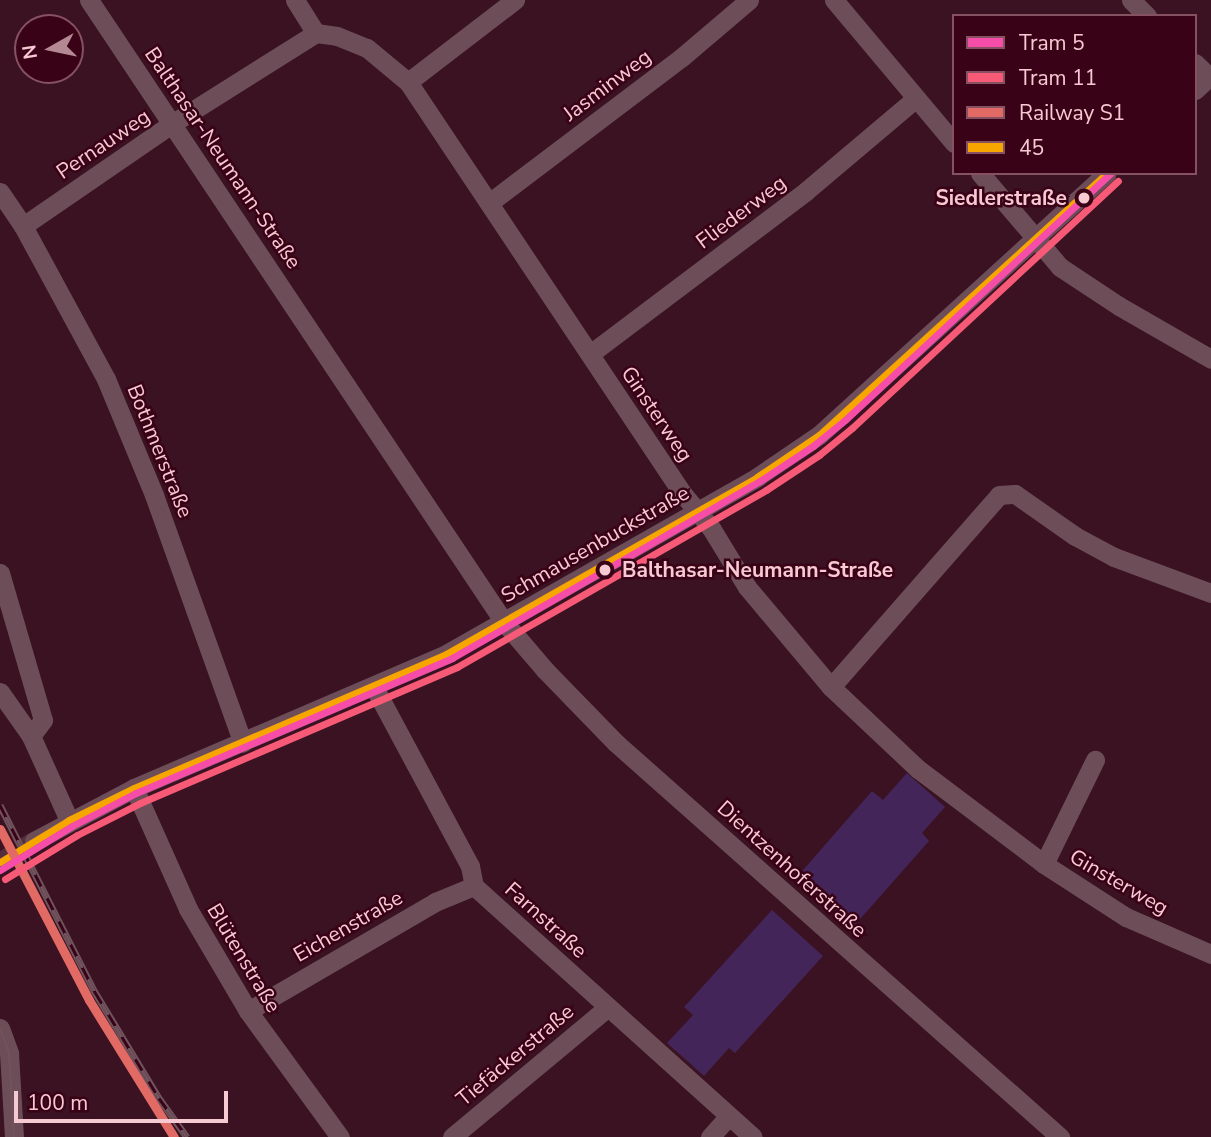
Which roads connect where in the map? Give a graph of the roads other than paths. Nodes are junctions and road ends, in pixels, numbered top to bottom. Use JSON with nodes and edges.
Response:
{"nodes":[{"id":1,"x":89,"y":0,"type":"edge"},
{"id":2,"x":295,"y":0,"type":"edge"},
{"id":3,"x":515,"y":0,"type":"edge"},
{"id":4,"x":749,"y":0,"type":"edge"},
{"id":5,"x":1131,"y":0,"type":"edge"},
{"id":6,"x":837,"y":1,"type":"edge"},
{"id":7,"x":1145,"y":14,"type":"edge"},
{"id":8,"x":316,"y":33,"type":"junction"},
{"id":9,"x":408,"y":82,"type":"junction"},
{"id":10,"x":915,"y":99,"type":"junction"},
{"id":11,"x":173,"y":123,"type":"junction"},
{"id":12,"x":952,"y":141,"type":"edge"},
{"id":13,"x":982,"y":175,"type":"edge"},
{"id":14,"x":1105,"y":175,"type":"edge"},
{"id":15,"x":0,"y":191,"type":"edge"},
{"id":16,"x":489,"y":203,"type":"junction"},
{"id":17,"x":23,"y":226,"type":"junction"},
{"id":18,"x":1035,"y":239,"type":"junction"},
{"id":19,"x":590,"y":354,"type":"junction"},
{"id":20,"x":1211,"y":359,"type":"edge"},
{"id":21,"x":698,"y":511,"type":"junction"},
{"id":22,"x":0,"y":573,"type":"edge"},
{"id":23,"x":1211,"y":593,"type":"edge"},
{"id":24,"x":504,"y":622,"type":"junction"},
{"id":25,"x":374,"y":687,"type":"junction"},
{"id":26,"x":831,"y":687,"type":"junction"},
{"id":27,"x":0,"y":692,"type":"edge"},
{"id":28,"x":30,"y":736,"type":"junction"},
{"id":29,"x":243,"y":743,"type":"junction"},
{"id":30,"x":1095,"y":760,"type":"dead end"},
{"id":31,"x":134,"y":788,"type":"junction"},
{"id":32,"x":69,"y":820,"type":"junction"},
{"id":33,"x":34,"y":841,"type":"tunnel mouth"},
{"id":34,"x":1044,"y":864,"type":"junction"},
{"id":35,"x":474,"y":886,"type":"junction"},
{"id":36,"x":1211,"y":954,"type":"edge"},
{"id":37,"x":608,"y":1007,"type":"junction"},
{"id":38,"x":248,"y":1012,"type":"junction"},
{"id":39,"x":0,"y":1028,"type":"edge"},
{"id":40,"x":729,"y":1116,"type":"junction"},
{"id":41,"x":14,"y":1137,"type":"edge"},
{"id":42,"x":340,"y":1137,"type":"edge"},
{"id":43,"x":452,"y":1137,"type":"edge"},
{"id":44,"x":710,"y":1137,"type":"edge"},
{"id":45,"x":753,"y":1137,"type":"edge"},
{"id":46,"x":1060,"y":1137,"type":"edge"}],
"edges":[{"from":1,"to":11,"type":"street","name":"Balthasar-Neumann-Straße"},
{"from":2,"to":8,"type":"street"},
{"from":3,"to":9,"type":"street"},
{"from":4,"to":16,"type":"street","name":"Jasminweg"},
{"from":5,"to":7,"type":"street"},
{"from":6,"to":10,"type":"street"},
{"from":8,"to":9,"type":"street","name":"Ginsterweg"},
{"from":8,"to":11,"type":"street","name":"Pernauweg"},
{"from":9,"to":16,"type":"street","name":"Ginsterweg"},
{"from":10,"to":12,"type":"street"},
{"from":10,"to":19,"type":"street","name":"Fliederweg"},
{"from":11,"to":17,"type":"street","name":"Pernauweg"},
{"from":11,"to":24,"type":"street","name":"Balthasar-Neumann-Straße"},
{"from":13,"to":18,"type":"street"},
{"from":14,"to":18,"type":"street","name":"Schmausenbuckstraße"},
{"from":15,"to":17,"type":"street","name":"Bothmerstraße"},
{"from":16,"to":19,"type":"street","name":"Ginsterweg"},
{"from":17,"to":29,"type":"street","name":"Bothmerstraße"},
{"from":18,"to":20,"type":"street"},
{"from":18,"to":21,"type":"street","name":"Schmausenbuckstraße"},
{"from":19,"to":21,"type":"street","name":"Ginsterweg"},
{"from":21,"to":24,"type":"street","name":"Schmausenbuckstraße"},
{"from":21,"to":26,"type":"street","name":"Ginsterweg"},
{"from":22,"to":28,"type":"street"},
{"from":23,"to":26,"type":"street"},
{"from":24,"to":25,"type":"street","name":"Schmausenbuckstraße"},
{"from":24,"to":46,"type":"street","name":"Dientzenhoferstraße"},
{"from":25,"to":29,"type":"street","name":"Schmausenbuckstraße"},
{"from":25,"to":35,"type":"street","name":"Farnstraße"},
{"from":26,"to":34,"type":"street","name":"Ginsterweg"},
{"from":27,"to":28,"type":"street"},
{"from":28,"to":32,"type":"street"},
{"from":29,"to":31,"type":"street","name":"Schmausenbuckstraße"},
{"from":30,"to":34,"type":"street","name":"Ginsterweg"},
{"from":31,"to":32,"type":"street","name":"Schmausenbuckstraße"},
{"from":31,"to":38,"type":"street","name":"Blütenstraße"},
{"from":32,"to":33,"type":"street","name":"Schmausenbuckstraße"},
{"from":34,"to":36,"type":"street","name":"Ginsterweg"},
{"from":35,"to":37,"type":"street","name":"Farnstraße"},
{"from":35,"to":38,"type":"street","name":"Eichenstraße"},
{"from":37,"to":40,"type":"street","name":"Farnstraße"},
{"from":37,"to":43,"type":"street","name":"Tiefäckerstraße"},
{"from":38,"to":42,"type":"street","name":"Blütenstraße"},
{"from":39,"to":41,"type":"street"},
{"from":40,"to":44,"type":"street"},
{"from":40,"to":45,"type":"street","name":"Farnstraße"}]}
